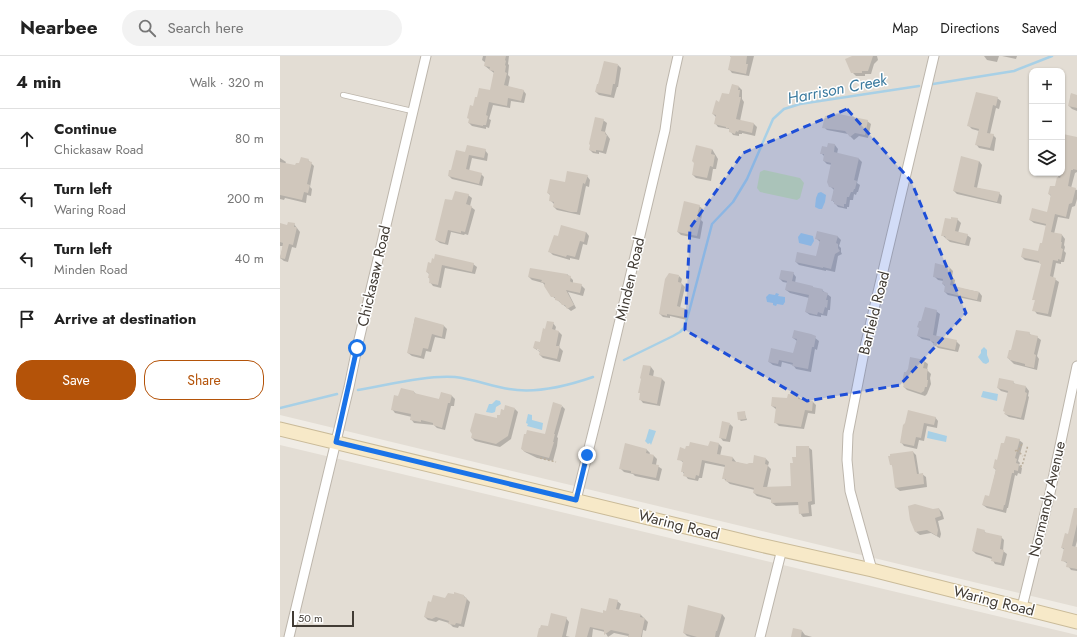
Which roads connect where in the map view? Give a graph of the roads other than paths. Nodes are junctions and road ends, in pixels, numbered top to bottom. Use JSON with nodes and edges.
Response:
{"nodes":[{"id":1,"x":426,"y":56,"type":"edge"},
{"id":2,"x":678,"y":56,"type":"edge"},
{"id":3,"x":934,"y":56,"type":"edge"},
{"id":4,"x":343,"y":95,"type":"dead end"},
{"id":5,"x":412,"y":111,"type":"junction"},
{"id":6,"x":1077,"y":366,"type":"edge"},
{"id":7,"x":280,"y":429,"type":"edge"},
{"id":8,"x":336,"y":442,"type":"junction"},
{"id":9,"x":576,"y":500,"type":"junction"},
{"id":10,"x":782,"y":549,"type":"junction"},
{"id":11,"x":872,"y":570,"type":"junction"},
{"id":12,"x":1022,"y":608,"type":"junction"},
{"id":13,"x":1077,"y":622,"type":"edge"},
{"id":14,"x":289,"y":637,"type":"edge"},
{"id":15,"x":760,"y":637,"type":"edge"}],
"edges":[{"from":1,"to":5,"type":"street","name":"Chickasaw Road"},
{"from":2,"to":9,"type":"street","name":"Minden Road"},
{"from":3,"to":11,"type":"street","name":"Barfield Road"},
{"from":4,"to":5,"type":"lane"},
{"from":5,"to":8,"type":"street","name":"Chickasaw Road"},
{"from":6,"to":12,"type":"street","name":"Normandy Avenue"},
{"from":7,"to":8,"type":"main road","name":"Waring Road"},
{"from":8,"to":9,"type":"main road","name":"Waring Road"},
{"from":8,"to":14,"type":"street","name":"Chickasaw Road"},
{"from":9,"to":10,"type":"main road","name":"Waring Road"},
{"from":10,"to":11,"type":"main road","name":"Waring Road"},
{"from":10,"to":15,"type":"street"},
{"from":11,"to":12,"type":"main road","name":"Waring Road"},
{"from":12,"to":13,"type":"main road","name":"Waring Road"}]}
